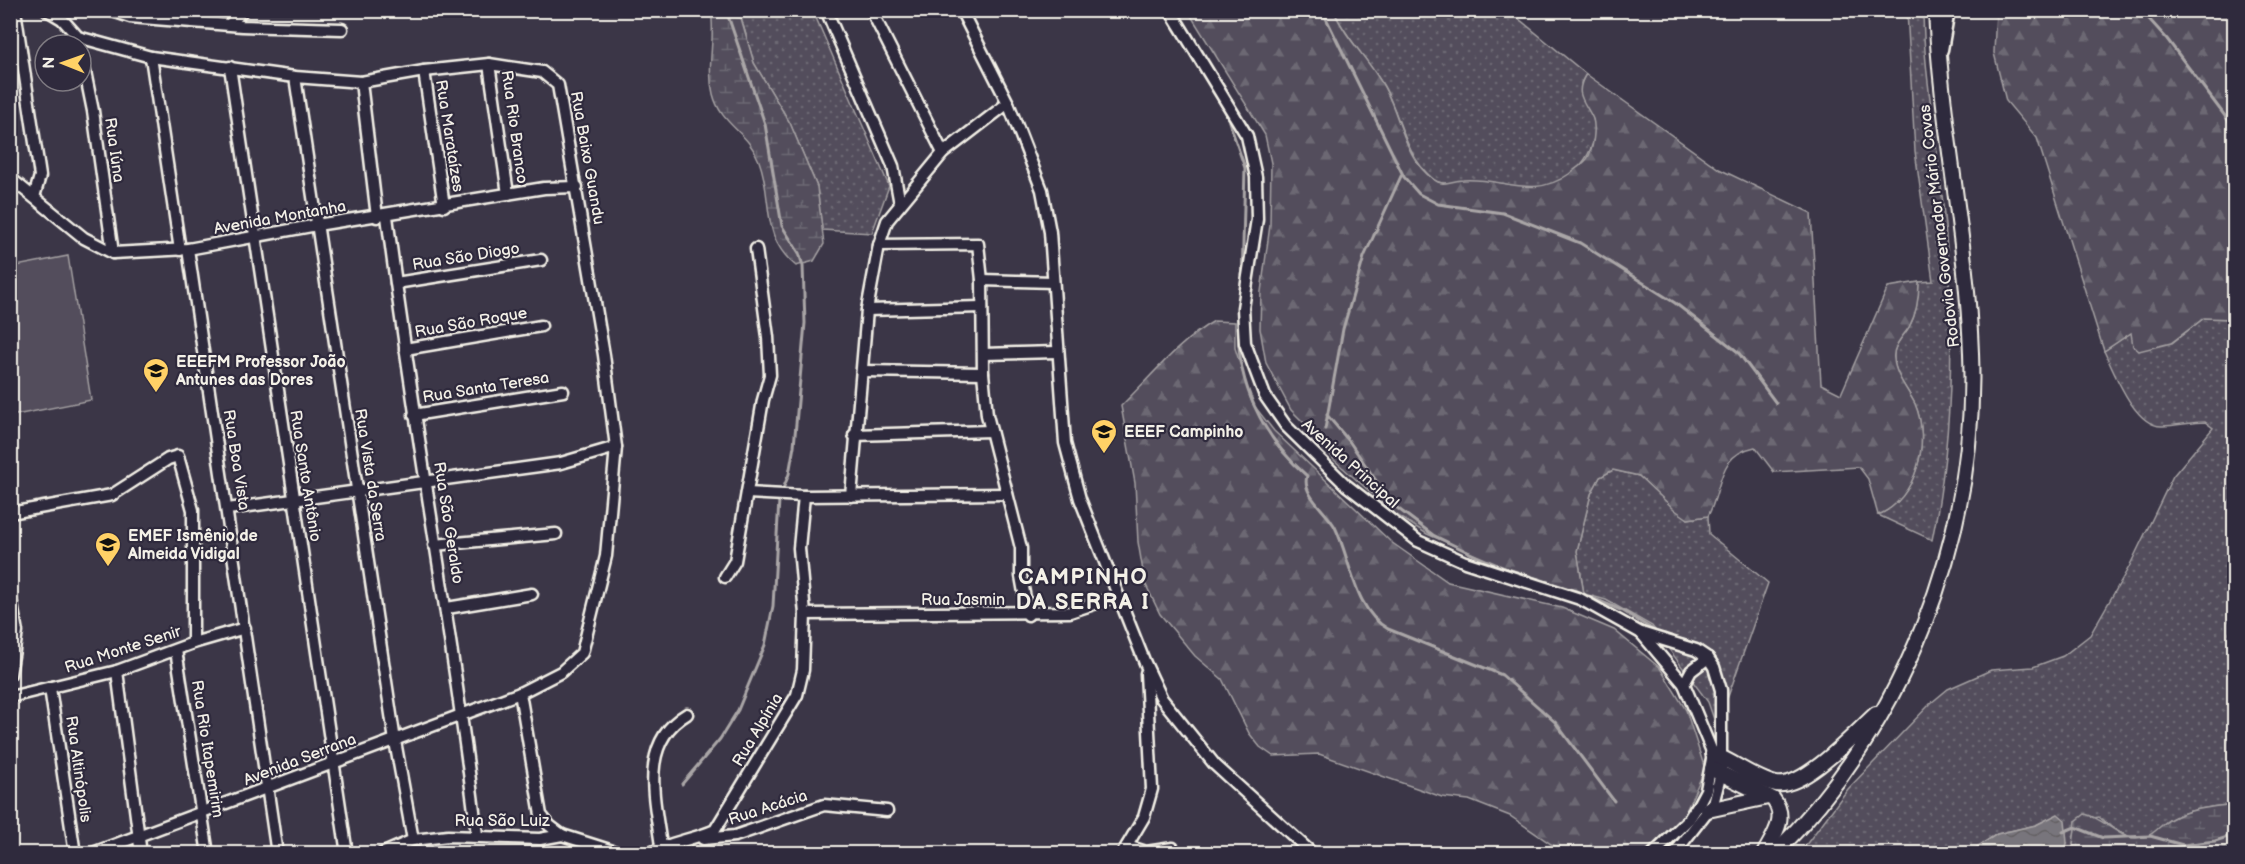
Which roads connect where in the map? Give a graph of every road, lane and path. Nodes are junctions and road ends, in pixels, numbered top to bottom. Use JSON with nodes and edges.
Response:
{"nodes":[{"id":1,"x":15,"y":10,"type":"edge"},
{"id":2,"x":47,"y":10,"type":"edge"},
{"id":3,"x":109,"y":10,"type":"edge"},
{"id":4,"x":243,"y":10,"type":"edge"},
{"id":5,"x":826,"y":10,"type":"edge"},
{"id":6,"x":871,"y":10,"type":"edge"},
{"id":7,"x":961,"y":10,"type":"edge"},
{"id":8,"x":1170,"y":10,"type":"edge"},
{"id":9,"x":1936,"y":10,"type":"edge"},
{"id":10,"x":1948,"y":10,"type":"edge"},
{"id":11,"x":230,"y":24,"type":"junction"},
{"id":12,"x":342,"y":29,"type":"dead end"},
{"id":13,"x":73,"y":33,"type":"edge"},
{"id":14,"x":93,"y":44,"type":"edge"},
{"id":15,"x":151,"y":57,"type":"junction"},
{"id":16,"x":489,"y":64,"type":"junction"},
{"id":17,"x":230,"y":67,"type":"junction"},
{"id":18,"x":424,"y":71,"type":"junction"},
{"id":19,"x":1939,"y":74,"type":"junction"},
{"id":20,"x":295,"y":77,"type":"junction"},
{"id":21,"x":361,"y":82,"type":"junction"},
{"id":22,"x":89,"y":93,"type":"edge"},
{"id":23,"x":1008,"y":103,"type":"junction"},
{"id":24,"x":944,"y":153,"type":"junction"},
{"id":25,"x":10,"y":178,"type":"edge"},
{"id":26,"x":577,"y":187,"type":"junction"},
{"id":27,"x":508,"y":195,"type":"junction"},
{"id":28,"x":34,"y":196,"type":"junction"},
{"id":29,"x":900,"y":204,"type":"junction"},
{"id":30,"x":444,"y":206,"type":"junction"},
{"id":31,"x":382,"y":216,"type":"junction"},
{"id":32,"x":317,"y":225,"type":"junction"},
{"id":33,"x":255,"y":236,"type":"junction"},
{"id":34,"x":879,"y":245,"type":"junction"},
{"id":35,"x":184,"y":249,"type":"junction"},
{"id":36,"x":756,"y":249,"type":"dead end"},
{"id":37,"x":113,"y":253,"type":"junction"},
{"id":38,"x":541,"y":260,"type":"dead end"},
{"id":39,"x":982,"y":280,"type":"junction"},
{"id":40,"x":1053,"y":282,"type":"junction"},
{"id":41,"x":396,"y":283,"type":"junction"},
{"id":42,"x":982,"y":307,"type":"junction"},
{"id":43,"x":867,"y":310,"type":"junction"},
{"id":44,"x":541,"y":326,"type":"dead end"},
{"id":45,"x":405,"y":349,"type":"junction"},
{"id":46,"x":1057,"y":351,"type":"junction"},
{"id":47,"x":984,"y":354,"type":"junction"},
{"id":48,"x":863,"y":371,"type":"junction"},
{"id":49,"x":983,"y":373,"type":"junction"},
{"id":50,"x":563,"y":391,"type":"dead end"},
{"id":51,"x":414,"y":415,"type":"junction"},
{"id":52,"x":991,"y":431,"type":"junction"},
{"id":53,"x":854,"y":435,"type":"junction"},
{"id":54,"x":616,"y":447,"type":"junction"},
{"id":55,"x":426,"y":480,"type":"junction"},
{"id":56,"x":357,"y":492,"type":"junction"},
{"id":57,"x":747,"y":493,"type":"junction"},
{"id":58,"x":1007,"y":495,"type":"junction"},
{"id":59,"x":804,"y":496,"type":"junction"},
{"id":60,"x":851,"y":496,"type":"junction"},
{"id":61,"x":293,"y":500,"type":"junction"},
{"id":62,"x":228,"y":509,"type":"junction"},
{"id":63,"x":10,"y":513,"type":"edge"},
{"id":64,"x":556,"y":534,"type":"dead end"},
{"id":65,"x":434,"y":544,"type":"junction"},
{"id":66,"x":725,"y":577,"type":"dead end"},
{"id":67,"x":10,"y":593,"type":"edge"},
{"id":68,"x":532,"y":594,"type":"dead end"},
{"id":69,"x":1118,"y":596,"type":"junction"},
{"id":70,"x":447,"y":608,"type":"junction"},
{"id":71,"x":805,"y":614,"type":"junction"},
{"id":72,"x":1028,"y":615,"type":"junction"},
{"id":73,"x":245,"y":628,"type":"junction"},
{"id":74,"x":1641,"y":633,"type":"junction"},
{"id":75,"x":193,"y":643,"type":"junction"},
{"id":76,"x":176,"y":650,"type":"junction"},
{"id":77,"x":1708,"y":658,"type":"junction"},
{"id":78,"x":1145,"y":663,"type":"junction"},
{"id":79,"x":117,"y":671,"type":"junction"},
{"id":80,"x":10,"y":674,"type":"edge"},
{"id":81,"x":1684,"y":684,"type":"junction"},
{"id":82,"x":50,"y":688,"type":"junction"},
{"id":83,"x":520,"y":693,"type":"junction"},
{"id":84,"x":10,"y":697,"type":"edge"},
{"id":85,"x":1162,"y":699,"type":"junction"},
{"id":86,"x":1887,"y":704,"type":"junction"},
{"id":87,"x":1149,"y":708,"type":"junction"},
{"id":88,"x":687,"y":714,"type":"dead end"},
{"id":89,"x":462,"y":715,"type":"junction"},
{"id":90,"x":395,"y":741,"type":"junction"},
{"id":91,"x":1718,"y":756,"type":"junction"},
{"id":92,"x":334,"y":762,"type":"junction"},
{"id":93,"x":1717,"y":771,"type":"junction"},
{"id":94,"x":268,"y":787,"type":"junction"},
{"id":95,"x":1768,"y":797,"type":"junction"},
{"id":96,"x":1708,"y":810,"type":"junction"},
{"id":97,"x":887,"y":811,"type":"dead end"},
{"id":98,"x":202,"y":813,"type":"junction"},
{"id":99,"x":1797,"y":829,"type":"junction"},
{"id":100,"x":477,"y":835,"type":"junction"},
{"id":101,"x":562,"y":835,"type":"junction"},
{"id":102,"x":139,"y":837,"type":"junction"},
{"id":103,"x":413,"y":840,"type":"junction"},
{"id":104,"x":693,"y":840,"type":"junction"},
{"id":105,"x":661,"y":846,"type":"junction"},
{"id":106,"x":1173,"y":848,"type":"dead end"},
{"id":107,"x":1124,"y":850,"type":"edge"},
{"id":108,"x":622,"y":853,"type":"edge"},
{"id":109,"x":75,"y":854,"type":"edge"},
{"id":110,"x":90,"y":854,"type":"edge"},
{"id":111,"x":141,"y":854,"type":"edge"},
{"id":112,"x":208,"y":854,"type":"edge"},
{"id":113,"x":277,"y":854,"type":"edge"},
{"id":114,"x":347,"y":854,"type":"edge"},
{"id":115,"x":381,"y":854,"type":"edge"},
{"id":116,"x":649,"y":854,"type":"edge"},
{"id":117,"x":1313,"y":854,"type":"edge"},
{"id":118,"x":1653,"y":854,"type":"edge"},
{"id":119,"x":1674,"y":854,"type":"edge"},
{"id":120,"x":1764,"y":854,"type":"edge"},
{"id":121,"x":1774,"y":854,"type":"edge"},
{"id":122,"x":1788,"y":854,"type":"edge"}],
"edges":[{"from":1,"to":28,"type":"street"},
{"from":2,"to":13,"type":"street","name":"Rua Baixo Guandu"},
{"from":3,"to":11,"type":"street"},
{"from":4,"to":11,"type":"street"},
{"from":5,"to":29,"type":"street"},
{"from":6,"to":24,"type":"street"},
{"from":7,"to":23,"type":"street"},
{"from":8,"to":74,"type":"street","name":"Avenida Principal"},
{"from":9,"to":19,"type":"main road","name":"Rodovia Governador Mário Covas"},
{"from":10,"to":19,"type":"street"},
{"from":11,"to":12,"type":"street"},
{"from":14,"to":15,"type":"street","name":"Rua Baixo Guandu"},
{"from":15,"to":17,"type":"street","name":"Rua Baixo Guandu"},
{"from":15,"to":35,"type":"street","name":"Rua Boa Vista"},
{"from":16,"to":18,"type":"street","name":"Rua Baixo Guandu"},
{"from":16,"to":26,"type":"street","name":"Rua Baixo Guandu"},
{"from":16,"to":27,"type":"street","name":"Rua Rio Branco"},
{"from":17,"to":20,"type":"street","name":"Rua Baixo Guandu"},
{"from":17,"to":33,"type":"street","name":"Rua Santo Antônio"},
{"from":18,"to":21,"type":"street","name":"Rua Baixo Guandu"},
{"from":18,"to":30,"type":"street","name":"Rua Marataízes"},
{"from":19,"to":86,"type":"main road","name":"Rodovia Governador Mário Covas"},
{"from":20,"to":21,"type":"street","name":"Rua Baixo Guandu"},
{"from":20,"to":32,"type":"street","name":"Rua Vista da Serra"},
{"from":21,"to":31,"type":"street","name":"Rua São Geraldo"},
{"from":22,"to":37,"type":"street","name":"Rua Iúna"},
{"from":23,"to":24,"type":"street"},
{"from":23,"to":40,"type":"street"},
{"from":24,"to":29,"type":"street"},
{"from":25,"to":28,"type":"street","name":"Avenida Montanha"},
{"from":26,"to":27,"type":"street","name":"Avenida Montanha"},
{"from":26,"to":54,"type":"street","name":"Rua Baixo Guandu"},
{"from":27,"to":30,"type":"street","name":"Avenida Montanha"},
{"from":28,"to":37,"type":"street","name":"Avenida Montanha"},
{"from":29,"to":34,"type":"street"},
{"from":30,"to":31,"type":"street","name":"Avenida Montanha"},
{"from":31,"to":32,"type":"street","name":"Avenida Montanha"},
{"from":31,"to":41,"type":"street","name":"Rua São Geraldo"},
{"from":32,"to":33,"type":"street","name":"Avenida Montanha"},
{"from":32,"to":56,"type":"street","name":"Rua Vista da Serra"},
{"from":33,"to":35,"type":"street","name":"Avenida Montanha"},
{"from":33,"to":61,"type":"street","name":"Rua Santo Antônio"},
{"from":34,"to":39,"type":"street"},
{"from":34,"to":43,"type":"street"},
{"from":35,"to":37,"type":"street","name":"Avenida Montanha"},
{"from":35,"to":62,"type":"street","name":"Rua Boa Vista"},
{"from":36,"to":57,"type":"street"},
{"from":38,"to":41,"type":"street","name":"Rua São Diogo"},
{"from":39,"to":40,"type":"street"},
{"from":39,"to":42,"type":"street"},
{"from":40,"to":46,"type":"street"},
{"from":41,"to":45,"type":"street","name":"Rua São Geraldo"},
{"from":42,"to":43,"type":"street"},
{"from":42,"to":47,"type":"street"},
{"from":43,"to":48,"type":"street"},
{"from":44,"to":45,"type":"street","name":"Rua São Roque"},
{"from":45,"to":51,"type":"street","name":"Rua São Geraldo"},
{"from":46,"to":47,"type":"street"},
{"from":46,"to":69,"type":"street"},
{"from":47,"to":49,"type":"street"},
{"from":48,"to":49,"type":"street"},
{"from":48,"to":53,"type":"street"},
{"from":49,"to":52,"type":"street"},
{"from":50,"to":51,"type":"street","name":"Rua Santa Teresa"},
{"from":51,"to":55,"type":"street","name":"Rua São Geraldo"},
{"from":52,"to":53,"type":"street"},
{"from":52,"to":58,"type":"street"},
{"from":53,"to":60,"type":"street"},
{"from":54,"to":55,"type":"street"},
{"from":54,"to":83,"type":"street","name":"Rua Baixo Guandu"},
{"from":55,"to":56,"type":"street"},
{"from":55,"to":65,"type":"street","name":"Rua São Geraldo"},
{"from":56,"to":61,"type":"street"},
{"from":56,"to":90,"type":"street","name":"Rua Vista da Serra"},
{"from":57,"to":59,"type":"street"},
{"from":57,"to":66,"type":"street"},
{"from":58,"to":60,"type":"street"},
{"from":58,"to":72,"type":"street"},
{"from":59,"to":60,"type":"street"},
{"from":59,"to":71,"type":"street","name":"Rua Alpínia"},
{"from":61,"to":62,"type":"street"},
{"from":61,"to":92,"type":"street","name":"Rua Santo Antônio"},
{"from":62,"to":73,"type":"street","name":"Rua Boa Vista"},
{"from":63,"to":75,"type":"street"},
{"from":64,"to":65,"type":"street"},
{"from":65,"to":70,"type":"street","name":"Rua São Geraldo"},
{"from":67,"to":80,"type":"street"},
{"from":68,"to":70,"type":"street"},
{"from":69,"to":72,"type":"street","name":"Rua Jasmin"},
{"from":69,"to":78,"type":"street"},
{"from":70,"to":89,"type":"street","name":"Rua São Geraldo"},
{"from":71,"to":72,"type":"street","name":"Rua Jasmin"},
{"from":71,"to":104,"type":"street","name":"Rua Alpínia"},
{"from":73,"to":75,"type":"street","name":"Rua Monte Senir"},
{"from":73,"to":94,"type":"street","name":"Rua Boa Vista"},
{"from":74,"to":77,"type":"street","name":"Avenida Principal"},
{"from":74,"to":81,"type":"street","name":"Avenida Principal"},
{"from":75,"to":76,"type":"street","name":"Rua Monte Senir"},
{"from":76,"to":79,"type":"street","name":"Rua Monte Senir"},
{"from":76,"to":98,"type":"street","name":"Rua Rio Itapemirim"},
{"from":77,"to":81,"type":"street"},
{"from":77,"to":91,"type":"street"},
{"from":78,"to":85,"type":"street"},
{"from":78,"to":87,"type":"street"},
{"from":79,"to":82,"type":"street","name":"Rua Monte Senir"},
{"from":79,"to":102,"type":"street"},
{"from":81,"to":91,"type":"street","name":"Avenida Principal"},
{"from":82,"to":84,"type":"street","name":"Rua Monte Senir"},
{"from":82,"to":109,"type":"street","name":"Rua Altinópolis"},
{"from":83,"to":89,"type":"street","name":"Avenida Serrana"},
{"from":83,"to":101,"type":"street"},
{"from":85,"to":87,"type":"street"},
{"from":85,"to":117,"type":"street"},
{"from":86,"to":91,"type":"main road"},
{"from":86,"to":99,"type":"main road","name":"Rodovia Governador Mário Covas"},
{"from":87,"to":107,"type":"street"},
{"from":88,"to":105,"type":"street"},
{"from":89,"to":90,"type":"street","name":"Avenida Serrana"},
{"from":89,"to":100,"type":"street","name":"Rua São Geraldo"},
{"from":90,"to":92,"type":"street","name":"Avenida Serrana"},
{"from":90,"to":103,"type":"street","name":"Rua Vista da Serra"},
{"from":91,"to":93,"type":"street"},
{"from":92,"to":94,"type":"street","name":"Avenida Serrana"},
{"from":92,"to":114,"type":"street","name":"Rua Santo Antônio"},
{"from":93,"to":95,"type":"main road"},
{"from":93,"to":96,"type":"street"},
{"from":93,"to":118,"type":"street"},
{"from":94,"to":98,"type":"street","name":"Avenida Serrana"},
{"from":94,"to":113,"type":"street","name":"Rua Boa Vista"},
{"from":95,"to":96,"type":"main road"},
{"from":95,"to":120,"type":"main road"},
{"from":96,"to":119,"type":"street"},
{"from":97,"to":104,"type":"street","name":"Rua Acácia"},
{"from":98,"to":102,"type":"street","name":"Avenida Serrana"},
{"from":98,"to":112,"type":"street","name":"Rua Rio Itapemirim"},
{"from":99,"to":121,"type":"main road","name":"Rodovia Governador Mário Covas"},
{"from":99,"to":122,"type":"main road"},
{"from":100,"to":101,"type":"street","name":"Rua São Luiz"},
{"from":100,"to":103,"type":"street","name":"Rua São Luiz"},
{"from":101,"to":108,"type":"street","name":"Rua São Luiz"},
{"from":102,"to":110,"type":"street","name":"Avenida Serrana"},
{"from":102,"to":111,"type":"street"},
{"from":103,"to":115,"type":"street","name":"Rua São Luiz"},
{"from":104,"to":105,"type":"street","name":"Rua Alpínia"},
{"from":105,"to":116,"type":"street","name":"Rua Alpínia"},
{"from":106,"to":107,"type":"street"}]}
